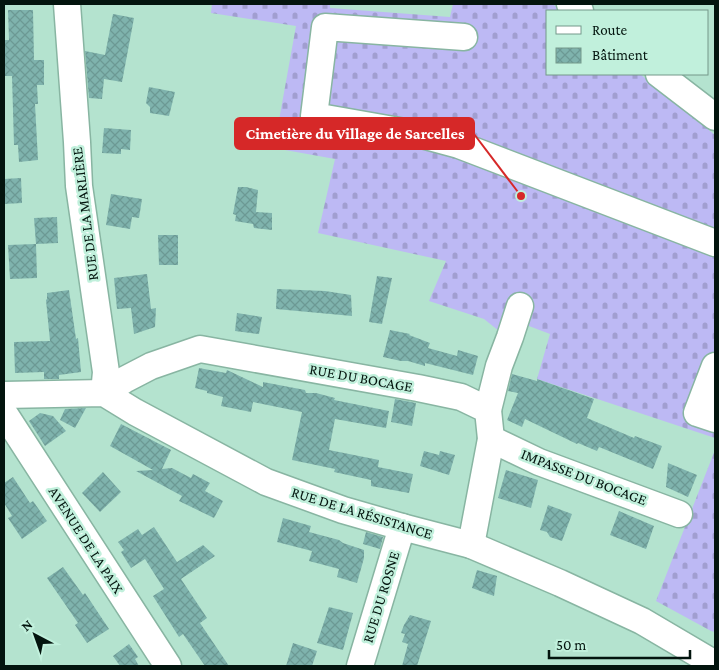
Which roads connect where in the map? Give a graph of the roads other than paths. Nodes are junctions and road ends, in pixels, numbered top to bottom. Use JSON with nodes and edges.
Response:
{"nodes":[{"id":1,"x":67,"y":4,"type":"edge"},
{"id":2,"x":464,"y":37,"type":"dead end"},
{"id":3,"x":660,"y":75,"type":"edge"},
{"id":4,"x":715,"y":117,"type":"edge"},
{"id":5,"x":715,"y":243,"type":"edge"},
{"id":6,"x":520,"y":306,"type":"dead end"},
{"id":7,"x":715,"y":366,"type":"edge"},
{"id":8,"x":104,"y":393,"type":"junction"},
{"id":9,"x":4,"y":396,"type":"edge"},
{"id":10,"x":488,"y":410,"type":"junction"},
{"id":11,"x":4,"y":413,"type":"edge"},
{"id":12,"x":715,"y":419,"type":"edge"},
{"id":13,"x":491,"y":439,"type":"junction"},
{"id":14,"x":679,"y":514,"type":"dead end"},
{"id":15,"x":402,"y":527,"type":"junction"},
{"id":16,"x":471,"y":545,"type":"junction"},
{"id":17,"x":715,"y":664,"type":"edge"},
{"id":18,"x":168,"y":666,"type":"edge"},
{"id":19,"x":360,"y":666,"type":"edge"}],
"edges":[{"from":1,"to":8,"type":"street","name":"RUE DE LA MARLIÈRE"},
{"from":2,"to":5,"type":"street"},
{"from":3,"to":4,"type":"street"},
{"from":6,"to":10,"type":"street"},
{"from":7,"to":12,"type":"street"},
{"from":8,"to":9,"type":"street"},
{"from":8,"to":10,"type":"street","name":"RUE DU BOCAGE"},
{"from":8,"to":15,"type":"street","name":"RUE DE LA RÉSISTANCE"},
{"from":10,"to":13,"type":"street"},
{"from":11,"to":18,"type":"street","name":"AVENUE DE LA PAIX"},
{"from":13,"to":14,"type":"street","name":"IMPASSE DU BOCAGE"},
{"from":13,"to":16,"type":"street"},
{"from":15,"to":16,"type":"street","name":"RUE DE LA RÉSISTANCE"},
{"from":15,"to":19,"type":"street","name":"RUE DU ROSNE"},
{"from":16,"to":17,"type":"street","name":"RUE DE LA RÉSISTANCE"}]}
